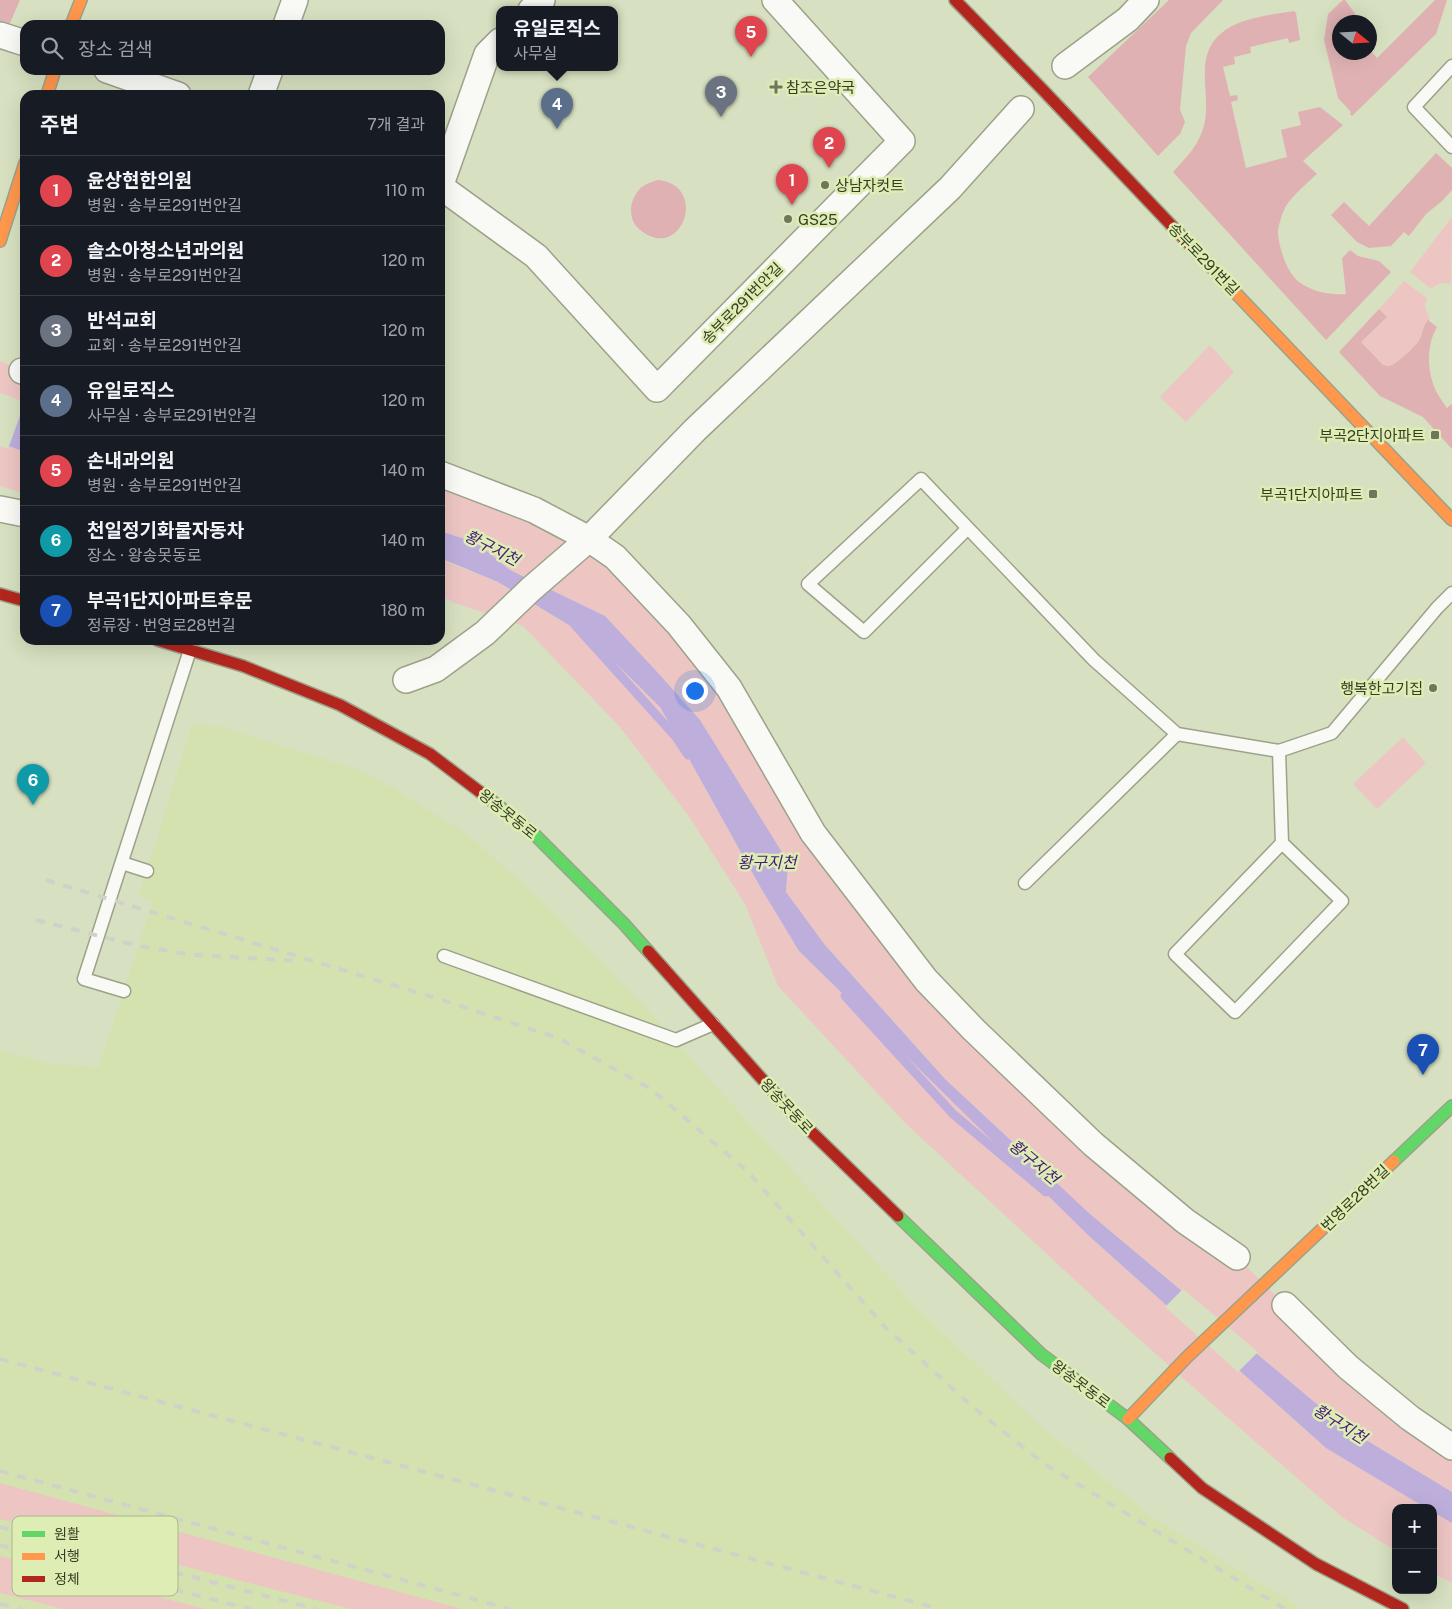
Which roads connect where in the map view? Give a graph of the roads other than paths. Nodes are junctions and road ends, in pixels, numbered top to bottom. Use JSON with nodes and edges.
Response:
{"nodes":[{"id":1,"x":81,"y":0,"type":"edge"},
{"id":2,"x":295,"y":0,"type":"edge"},
{"id":3,"x":774,"y":0,"type":"edge"},
{"id":4,"x":955,"y":0,"type":"edge"},
{"id":5,"x":1146,"y":0,"type":"edge"},
{"id":6,"x":73,"y":20,"type":"edge"},
{"id":7,"x":288,"y":20,"type":"edge"},
{"id":8,"x":0,"y":35,"type":"edge"},
{"id":9,"x":20,"y":41,"type":"edge"},
{"id":10,"x":496,"y":45,"type":"edge"},
{"id":11,"x":1064,"y":66,"type":"dead end"},
{"id":12,"x":1452,"y":66,"type":"edge"},
{"id":13,"x":53,"y":75,"type":"edge"},
{"id":14,"x":121,"y":75,"type":"edge"},
{"id":15,"x":268,"y":75,"type":"edge"},
{"id":16,"x":49,"y":90,"type":"edge"},
{"id":17,"x":164,"y":90,"type":"edge"},
{"id":18,"x":263,"y":90,"type":"edge"},
{"id":19,"x":1021,"y":110,"type":"dead end"},
{"id":20,"x":1452,"y":147,"type":"edge"},
{"id":21,"x":445,"y":173,"type":"edge"},
{"id":22,"x":20,"y":179,"type":"edge"},
{"id":23,"x":445,"y":191,"type":"edge"},
{"id":24,"x":0,"y":241,"type":"edge"},
{"id":25,"x":445,"y":476,"type":"edge"},
{"id":26,"x":0,"y":509,"type":"edge"},
{"id":27,"x":20,"y":513,"type":"edge"},
{"id":28,"x":1452,"y":520,"type":"edge"},
{"id":29,"x":968,"y":528,"type":"junction"},
{"id":30,"x":583,"y":544,"type":"junction"},
{"id":31,"x":1452,"y":593,"type":"edge"},
{"id":32,"x":0,"y":594,"type":"edge"},
{"id":33,"x":20,"y":600,"type":"edge"},
{"id":34,"x":173,"y":645,"type":"edge"},
{"id":35,"x":190,"y":650,"type":"junction"},
{"id":36,"x":406,"y":680,"type":"dead end"},
{"id":37,"x":1177,"y":734,"type":"junction"},
{"id":38,"x":1279,"y":751,"type":"junction"},
{"id":39,"x":1282,"y":843,"type":"junction"},
{"id":40,"x":122,"y":863,"type":"junction"},
{"id":41,"x":147,"y":871,"type":"dead end"},
{"id":42,"x":1025,"y":883,"type":"dead end"},
{"id":43,"x":444,"y":956,"type":"dead end"},
{"id":44,"x":124,"y":991,"type":"dead end"},
{"id":45,"x":713,"y":1024,"type":"junction"},
{"id":46,"x":1452,"y":1106,"type":"edge"},
{"id":47,"x":1237,"y":1257,"type":"dead end"},
{"id":48,"x":1286,"y":1304,"type":"dead end"},
{"id":49,"x":1128,"y":1419,"type":"junction"},
{"id":50,"x":1452,"y":1446,"type":"edge"},
{"id":51,"x":1403,"y":1609,"type":"edge"}],
"edges":[{"from":1,"to":6,"type":"street"},
{"from":2,"to":7,"type":"street"},
{"from":3,"to":23,"type":"street","name":"송부로291번안길"},
{"from":4,"to":28,"type":"street","name":"송부로291번길"},
{"from":5,"to":11,"type":"street"},
{"from":8,"to":9,"type":"street"},
{"from":10,"to":21,"type":"street","name":"송부로291번안길"},
{"from":12,"to":20,"type":"lane"},
{"from":13,"to":16,"type":"street"},
{"from":14,"to":17,"type":"street"},
{"from":15,"to":18,"type":"street"},
{"from":19,"to":30,"type":"street"},
{"from":22,"to":24,"type":"street"},
{"from":25,"to":30,"type":"street"},
{"from":26,"to":27,"type":"street"},
{"from":29,"to":29,"type":"lane"},
{"from":29,"to":37,"type":"lane"},
{"from":30,"to":36,"type":"street"},
{"from":30,"to":47,"type":"street"},
{"from":31,"to":38,"type":"lane"},
{"from":32,"to":33,"type":"street"},
{"from":34,"to":35,"type":"street","name":"왕송못동로"},
{"from":35,"to":40,"type":"lane"},
{"from":35,"to":45,"type":"street","name":"왕송못동로"},
{"from":37,"to":38,"type":"lane"},
{"from":37,"to":42,"type":"lane"},
{"from":38,"to":39,"type":"lane"},
{"from":39,"to":39,"type":"lane"},
{"from":40,"to":41,"type":"lane"},
{"from":40,"to":44,"type":"lane"},
{"from":43,"to":45,"type":"lane"},
{"from":45,"to":49,"type":"street","name":"왕송못동로"},
{"from":46,"to":49,"type":"street","name":"번영로28번길"},
{"from":48,"to":50,"type":"street"},
{"from":49,"to":51,"type":"street","name":"왕송못동로"}]}
